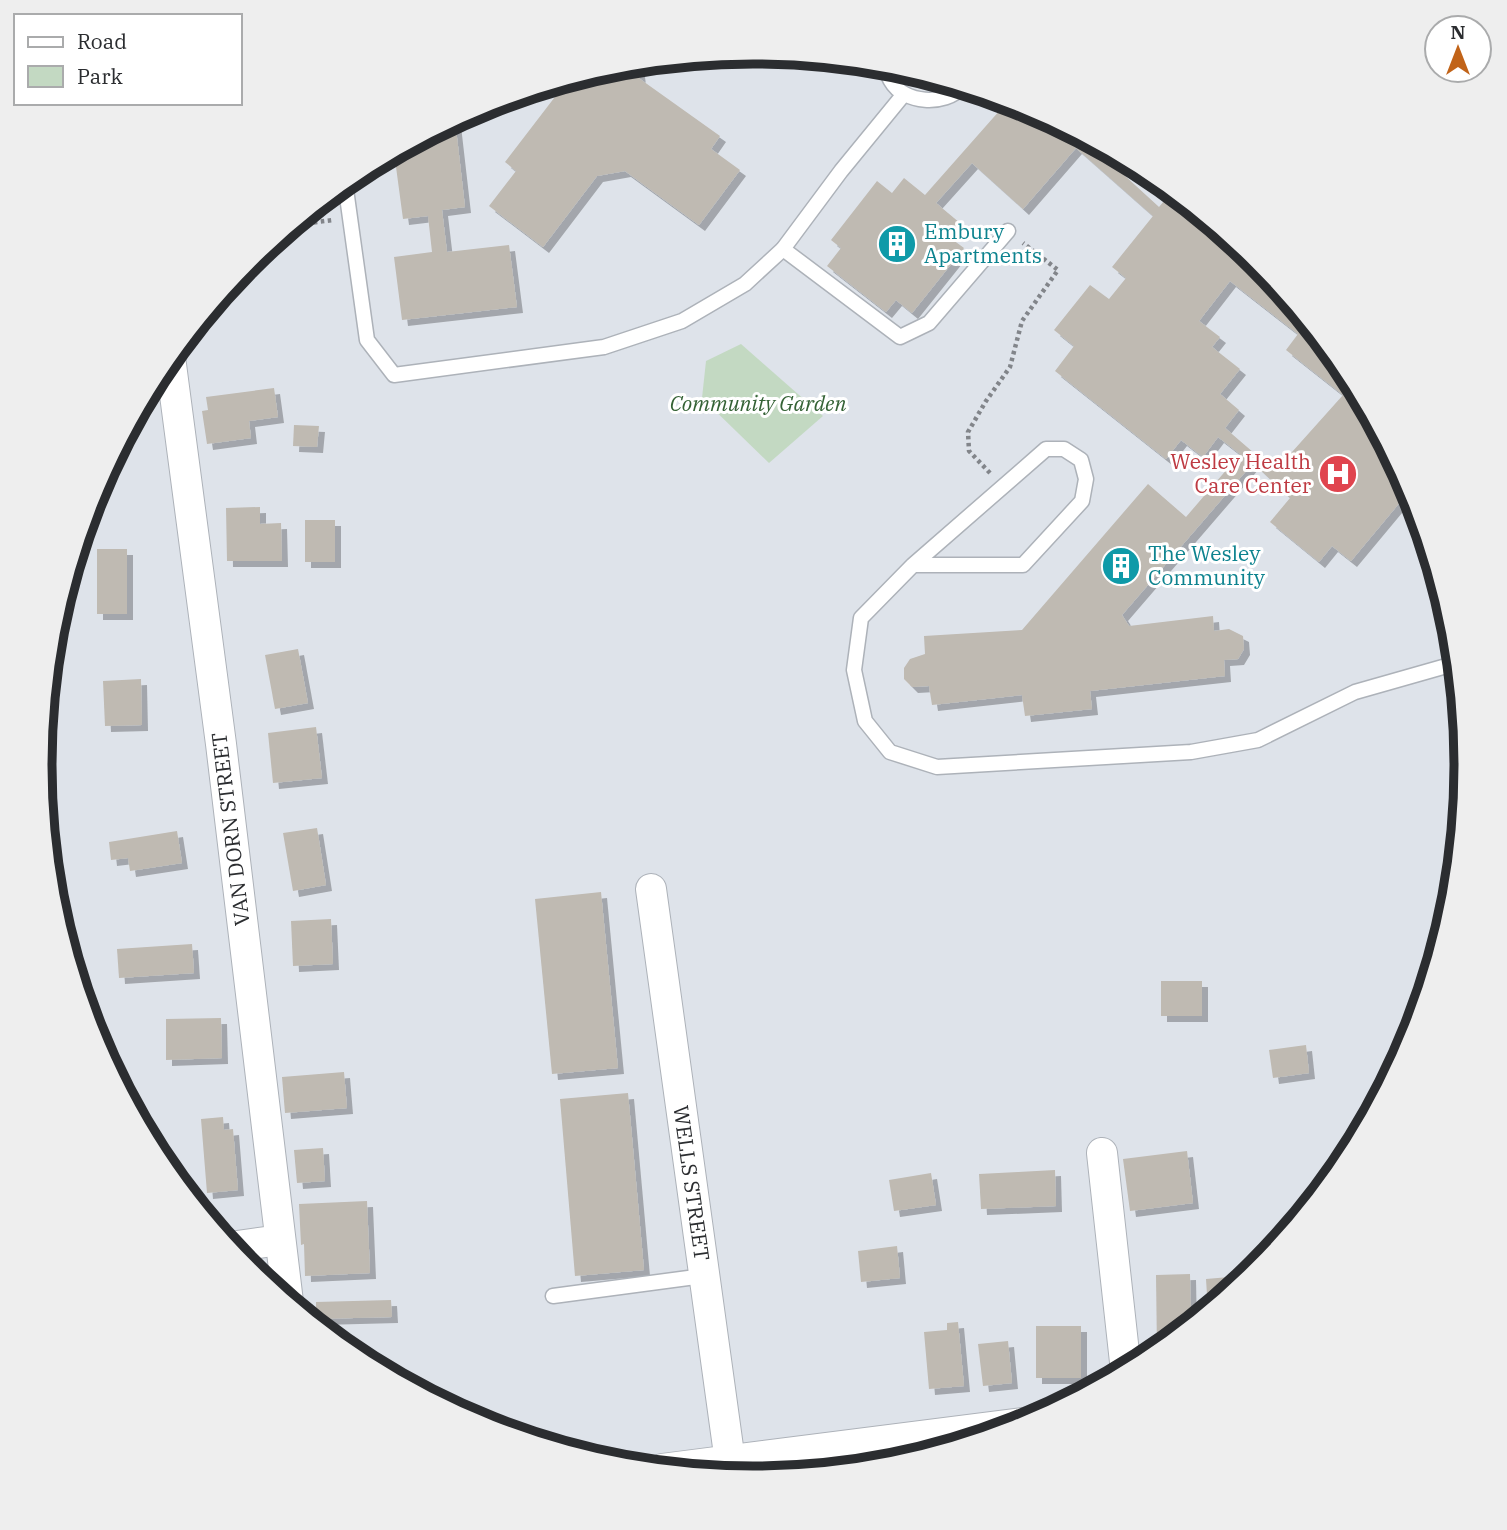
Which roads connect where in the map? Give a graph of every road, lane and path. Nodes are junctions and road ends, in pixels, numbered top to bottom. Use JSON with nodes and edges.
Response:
{"nodes":[{"id":1,"x":889,"y":77,"type":"edge"},
{"id":2,"x":953,"y":93,"type":"edge"},
{"id":3,"x":904,"y":94,"type":"junction"},
{"id":4,"x":347,"y":195,"type":"edge"},
{"id":5,"x":350,"y":217,"type":"junction"},
{"id":6,"x":310,"y":222,"type":"edge"},
{"id":7,"x":1008,"y":231,"type":"joint"},
{"id":8,"x":783,"y":249,"type":"junction"},
{"id":9,"x":172,"y":374,"type":"edge"},
{"id":10,"x":1003,"y":487,"type":"junction"},
{"id":11,"x":913,"y":565,"type":"junction"},
{"id":12,"x":1448,"y":666,"type":"edge"},
{"id":13,"x":651,"y":889,"type":"dead end"},
{"id":14,"x":1102,"y":1153,"type":"dead end"},
{"id":15,"x":280,"y":1240,"type":"junction"},
{"id":16,"x":243,"y":1245,"type":"edge"},
{"id":17,"x":703,"y":1276,"type":"junction"},
{"id":18,"x":286,"y":1288,"type":"edge"},
{"id":19,"x":553,"y":1296,"type":"dead end"},
{"id":20,"x":1125,"y":1359,"type":"edge"},
{"id":21,"x":973,"y":1431,"type":"edge"},
{"id":22,"x":731,"y":1465,"type":"edge"},
{"id":23,"x":746,"y":1466,"type":"edge"}],
"edges":[{"from":1,"to":3,"type":"lane"},
{"from":2,"to":3,"type":"lane"},
{"from":3,"to":8,"type":"lane"},
{"from":4,"to":5,"type":"lane"},
{"from":5,"to":6,"type":"path"},
{"from":5,"to":8,"type":"lane"},
{"from":7,"to":8,"type":"lane"},
{"from":7,"to":10,"type":"path"},
{"from":9,"to":15,"type":"street","name":"VAN DORN STREET"},
{"from":10,"to":11,"type":"lane"},
{"from":10,"to":11,"type":"lane"},
{"from":11,"to":12,"type":"lane"},
{"from":13,"to":17,"type":"street","name":"WELLS STREET"},
{"from":14,"to":20,"type":"street"},
{"from":15,"to":16,"type":"street"},
{"from":15,"to":18,"type":"street","name":"VAN DORN STREET"},
{"from":17,"to":19,"type":"lane"},
{"from":17,"to":22,"type":"street","name":"WELLS STREET"},
{"from":21,"to":23,"type":"street"}]}
